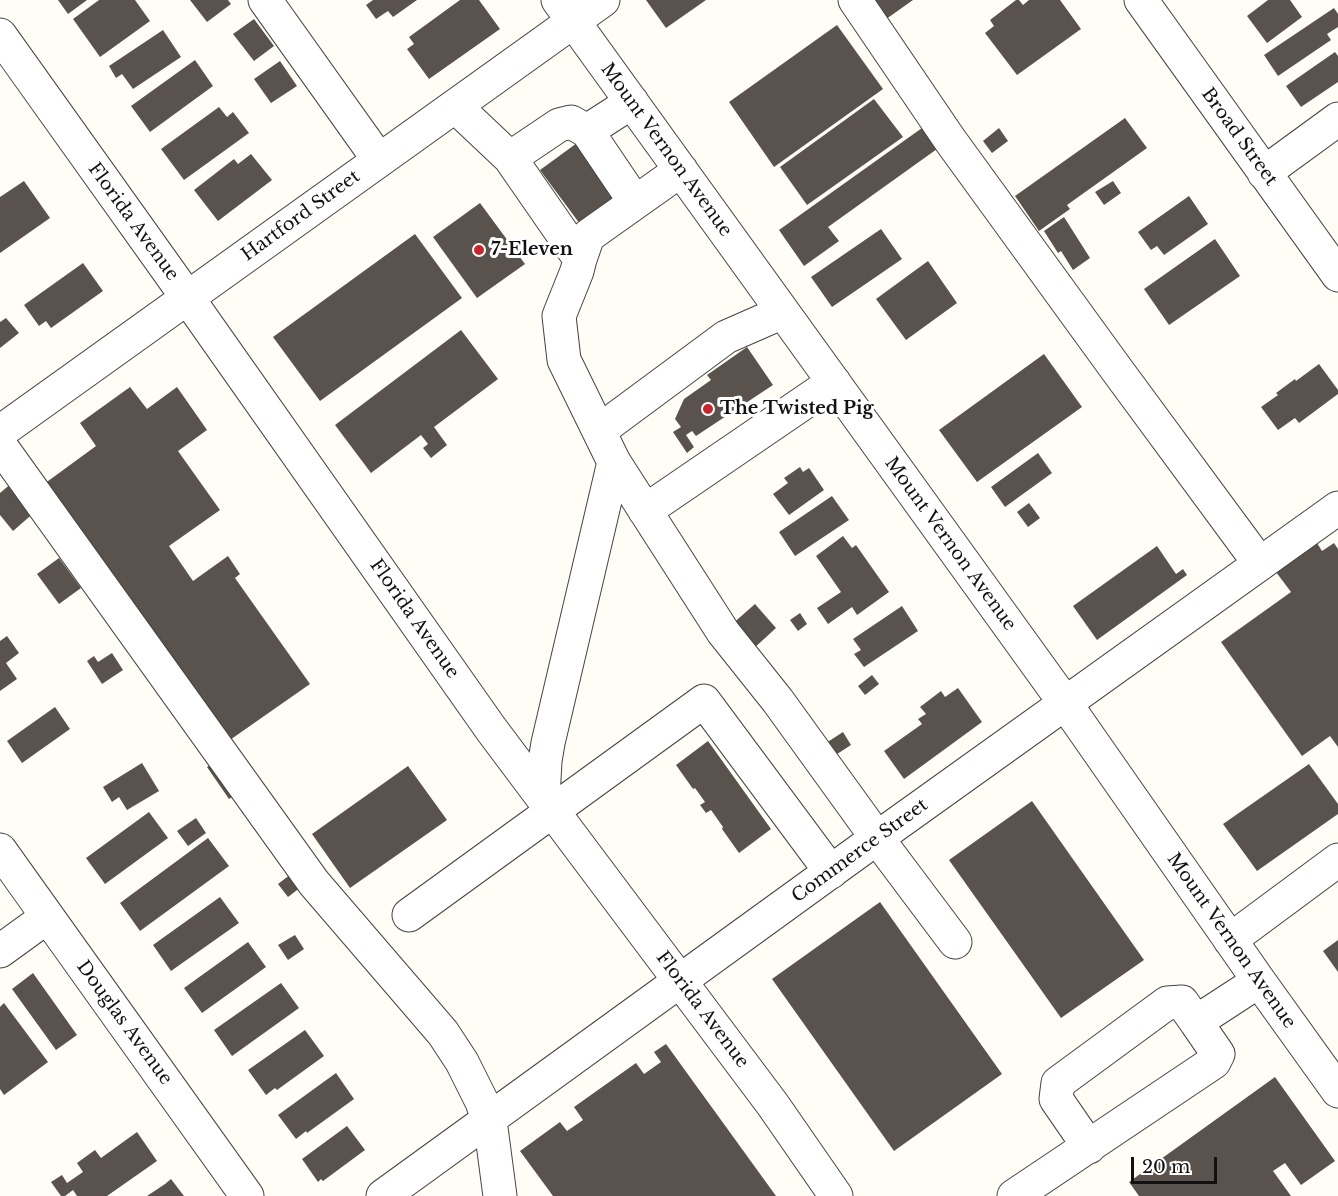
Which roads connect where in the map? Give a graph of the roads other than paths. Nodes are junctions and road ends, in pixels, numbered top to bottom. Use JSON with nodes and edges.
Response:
{"nodes":[{"id":1,"x":265,"y":0,"type":"edge"},
{"id":2,"x":603,"y":0,"type":"edge"},
{"id":3,"x":855,"y":0,"type":"edge"},
{"id":4,"x":1140,"y":0,"type":"edge"},
{"id":5,"x":566,"y":11,"type":"edge"},
{"id":6,"x":0,"y":35,"type":"edge"},
{"id":7,"x":632,"y":102,"type":"junction"},
{"id":8,"x":455,"y":106,"type":"junction"},
{"id":9,"x":1338,"y":119,"type":"edge"},
{"id":10,"x":587,"y":132,"type":"junction"},
{"id":11,"x":510,"y":158,"type":"junction"},
{"id":12,"x":379,"y":160,"type":"junction"},
{"id":13,"x":681,"y":170,"type":"junction"},
{"id":14,"x":1264,"y":173,"type":"junction"},
{"id":15,"x":635,"y":202,"type":"junction"},
{"id":16,"x":580,"y":259,"type":"junction"},
{"id":17,"x":1338,"y":275,"type":"edge"},
{"id":18,"x":188,"y":297,"type":"junction"},
{"id":19,"x":783,"y":312,"type":"junction"},
{"id":20,"x":834,"y":382,"type":"junction"},
{"id":21,"x":599,"y":430,"type":"junction"},
{"id":22,"x":0,"y":432,"type":"edge"},
{"id":23,"x":0,"y":444,"type":"edge"},
{"id":24,"x":614,"y":462,"type":"junction"},
{"id":25,"x":1338,"y":508,"type":"edge"},
{"id":26,"x":645,"y":511,"type":"junction"},
{"id":27,"x":1260,"y":564,"type":"junction"},
{"id":28,"x":1065,"y":703,"type":"junction"},
{"id":29,"x":547,"y":804,"type":"junction"},
{"id":30,"x":877,"y":838,"type":"junction"},
{"id":31,"x":0,"y":850,"type":"edge"},
{"id":32,"x":1338,"y":860,"type":"edge"},
{"id":33,"x":831,"y":872,"type":"junction"},
{"id":34,"x":409,"y":915,"type":"dead end"},
{"id":35,"x":47,"y":917,"type":"junction"},
{"id":36,"x":1230,"y":940,"type":"junction"},
{"id":37,"x":955,"y":942,"type":"dead end"},
{"id":38,"x":0,"y":951,"type":"edge"},
{"id":39,"x":680,"y":981,"type":"junction"},
{"id":40,"x":1259,"y":981,"type":"junction"},
{"id":41,"x":1196,"y":1022,"type":"junction"},
{"id":42,"x":1338,"y":1091,"type":"edge"},
{"id":43,"x":488,"y":1120,"type":"junction"},
{"id":44,"x":1089,"y":1147,"type":"junction"},
{"id":45,"x":247,"y":1196,"type":"edge"},
{"id":46,"x":383,"y":1196,"type":"edge"},
{"id":47,"x":500,"y":1196,"type":"edge"},
{"id":48,"x":836,"y":1196,"type":"edge"},
{"id":49,"x":1014,"y":1196,"type":"edge"}],
"edges":[{"from":1,"to":12,"type":"street"},
{"from":2,"to":5,"type":"street","name":"Hartford Street"},
{"from":3,"to":27,"type":"street"},
{"from":4,"to":14,"type":"street","name":"Broad Street"},
{"from":5,"to":7,"type":"street","name":"Mount Vernon Avenue"},
{"from":5,"to":8,"type":"street","name":"Hartford Street"},
{"from":6,"to":18,"type":"street","name":"Florida Avenue"},
{"from":7,"to":10,"type":"street"},
{"from":7,"to":13,"type":"street","name":"Mount Vernon Avenue"},
{"from":8,"to":11,"type":"street"},
{"from":8,"to":12,"type":"street","name":"Hartford Street"},
{"from":9,"to":14,"type":"street"},
{"from":10,"to":11,"type":"street"},
{"from":10,"to":15,"type":"street"},
{"from":11,"to":16,"type":"street"},
{"from":12,"to":18,"type":"street","name":"Hartford Street"},
{"from":13,"to":15,"type":"street"},
{"from":13,"to":19,"type":"street","name":"Mount Vernon Avenue"},
{"from":14,"to":17,"type":"street","name":"Broad Street"},
{"from":15,"to":16,"type":"street"},
{"from":16,"to":21,"type":"street"},
{"from":18,"to":22,"type":"street","name":"Hartford Street"},
{"from":18,"to":29,"type":"street","name":"Florida Avenue"},
{"from":19,"to":20,"type":"street","name":"Mount Vernon Avenue"},
{"from":19,"to":21,"type":"street"},
{"from":20,"to":26,"type":"street"},
{"from":20,"to":28,"type":"street","name":"Mount Vernon Avenue"},
{"from":21,"to":24,"type":"street"},
{"from":23,"to":43,"type":"street"},
{"from":24,"to":26,"type":"street"},
{"from":24,"to":29,"type":"street"},
{"from":25,"to":27,"type":"street","name":"Commerce Street"},
{"from":26,"to":30,"type":"street"},
{"from":27,"to":28,"type":"street","name":"Commerce Street"},
{"from":28,"to":30,"type":"street","name":"Commerce Street"},
{"from":28,"to":36,"type":"street","name":"Mount Vernon Avenue"},
{"from":29,"to":33,"type":"street"},
{"from":29,"to":34,"type":"street"},
{"from":29,"to":39,"type":"street","name":"Florida Avenue"},
{"from":30,"to":33,"type":"street","name":"Commerce Street"},
{"from":30,"to":37,"type":"street"},
{"from":31,"to":35,"type":"street","name":"Douglas Avenue"},
{"from":32,"to":36,"type":"street"},
{"from":33,"to":39,"type":"street","name":"Commerce Street"},
{"from":35,"to":38,"type":"street"},
{"from":35,"to":45,"type":"street","name":"Douglas Avenue"},
{"from":36,"to":40,"type":"street","name":"Mount Vernon Avenue"},
{"from":39,"to":43,"type":"street","name":"Commerce Street"},
{"from":39,"to":48,"type":"street","name":"Florida Avenue"},
{"from":40,"to":41,"type":"street"},
{"from":40,"to":42,"type":"street","name":"Mount Vernon Avenue"},
{"from":41,"to":44,"type":"street"},
{"from":41,"to":44,"type":"street"},
{"from":43,"to":46,"type":"street","name":"Commerce Street"},
{"from":43,"to":47,"type":"street"},
{"from":44,"to":49,"type":"street"}]}
